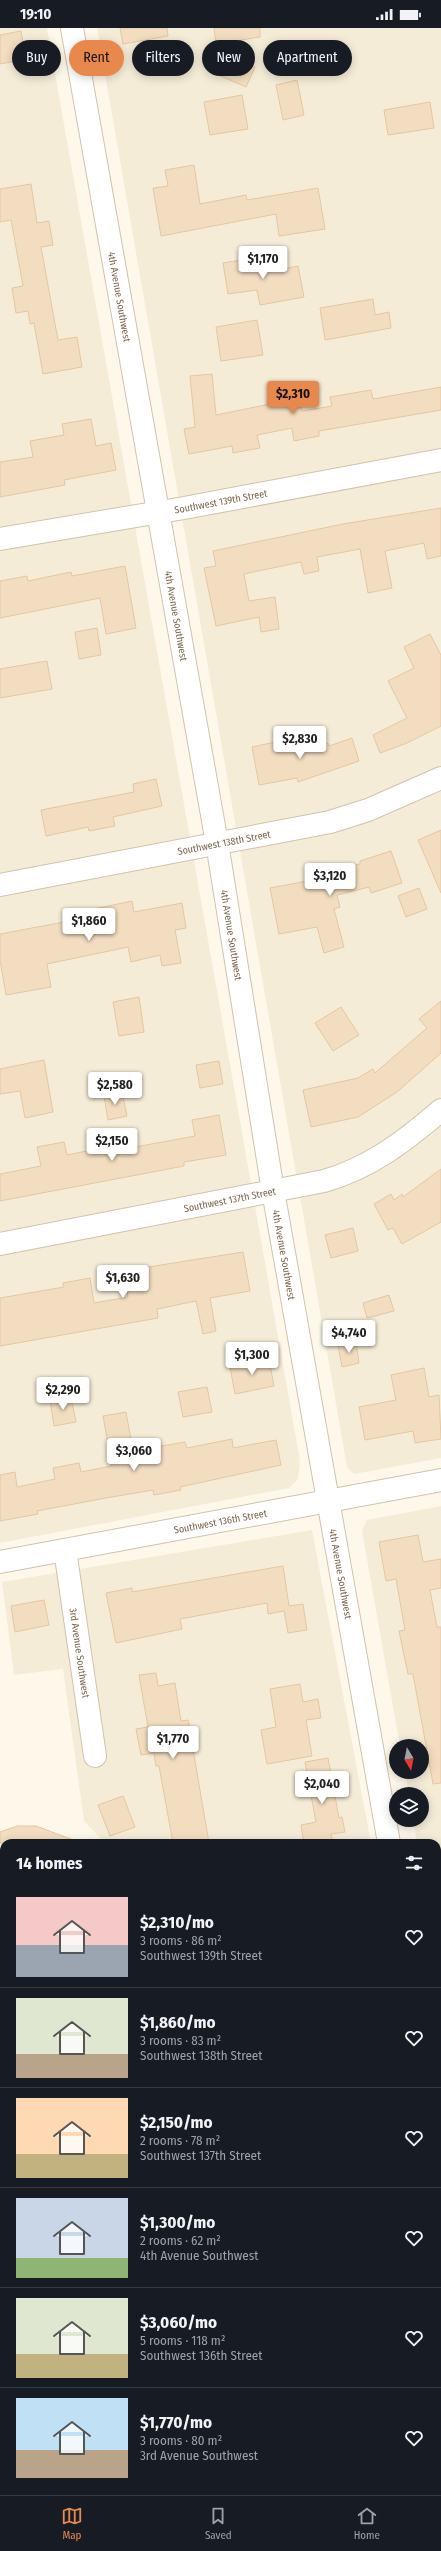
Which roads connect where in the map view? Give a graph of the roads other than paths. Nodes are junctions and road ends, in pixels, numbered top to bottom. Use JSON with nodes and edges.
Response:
{"nodes":[{"id":1,"x":72,"y":28,"type":"edge"},
{"id":2,"x":441,"y":460,"type":"edge"},
{"id":3,"x":158,"y":513,"type":"junction"},
{"id":4,"x":0,"y":539,"type":"edge"},
{"id":5,"x":441,"y":778,"type":"edge"},
{"id":6,"x":217,"y":843,"type":"junction"},
{"id":7,"x":0,"y":885,"type":"edge"},
{"id":8,"x":441,"y":1110,"type":"edge"},
{"id":9,"x":273,"y":1190,"type":"junction"},
{"id":10,"x":0,"y":1244,"type":"edge"},
{"id":11,"x":441,"y":1480,"type":"edge"},
{"id":12,"x":328,"y":1501,"type":"junction"},
{"id":13,"x":65,"y":1550,"type":"junction"},
{"id":14,"x":0,"y":1562,"type":"edge"},
{"id":15,"x":95,"y":1756,"type":"dead end"},
{"id":16,"x":388,"y":1839,"type":"edge"}],
"edges":[{"from":1,"to":3,"type":"street","name":"4th Avenue Southwest"},
{"from":2,"to":3,"type":"street","name":"Southwest 139th Street"},
{"from":3,"to":4,"type":"street","name":"Southwest 139th Street"},
{"from":3,"to":6,"type":"street","name":"4th Avenue Southwest"},
{"from":5,"to":6,"type":"street","name":"Southwest 138th Street"},
{"from":6,"to":7,"type":"street","name":"Southwest 138th Street"},
{"from":6,"to":9,"type":"street","name":"4th Avenue Southwest"},
{"from":8,"to":9,"type":"street","name":"Southwest 137th Street"},
{"from":9,"to":10,"type":"street","name":"Southwest 137th Street"},
{"from":9,"to":12,"type":"street","name":"4th Avenue Southwest"},
{"from":11,"to":12,"type":"street","name":"Southwest 136th Street"},
{"from":12,"to":13,"type":"street","name":"Southwest 136th Street"},
{"from":12,"to":16,"type":"street","name":"4th Avenue Southwest"},
{"from":13,"to":14,"type":"street","name":"Southwest 136th Street"},
{"from":13,"to":15,"type":"street","name":"3rd Avenue Southwest"}]}
